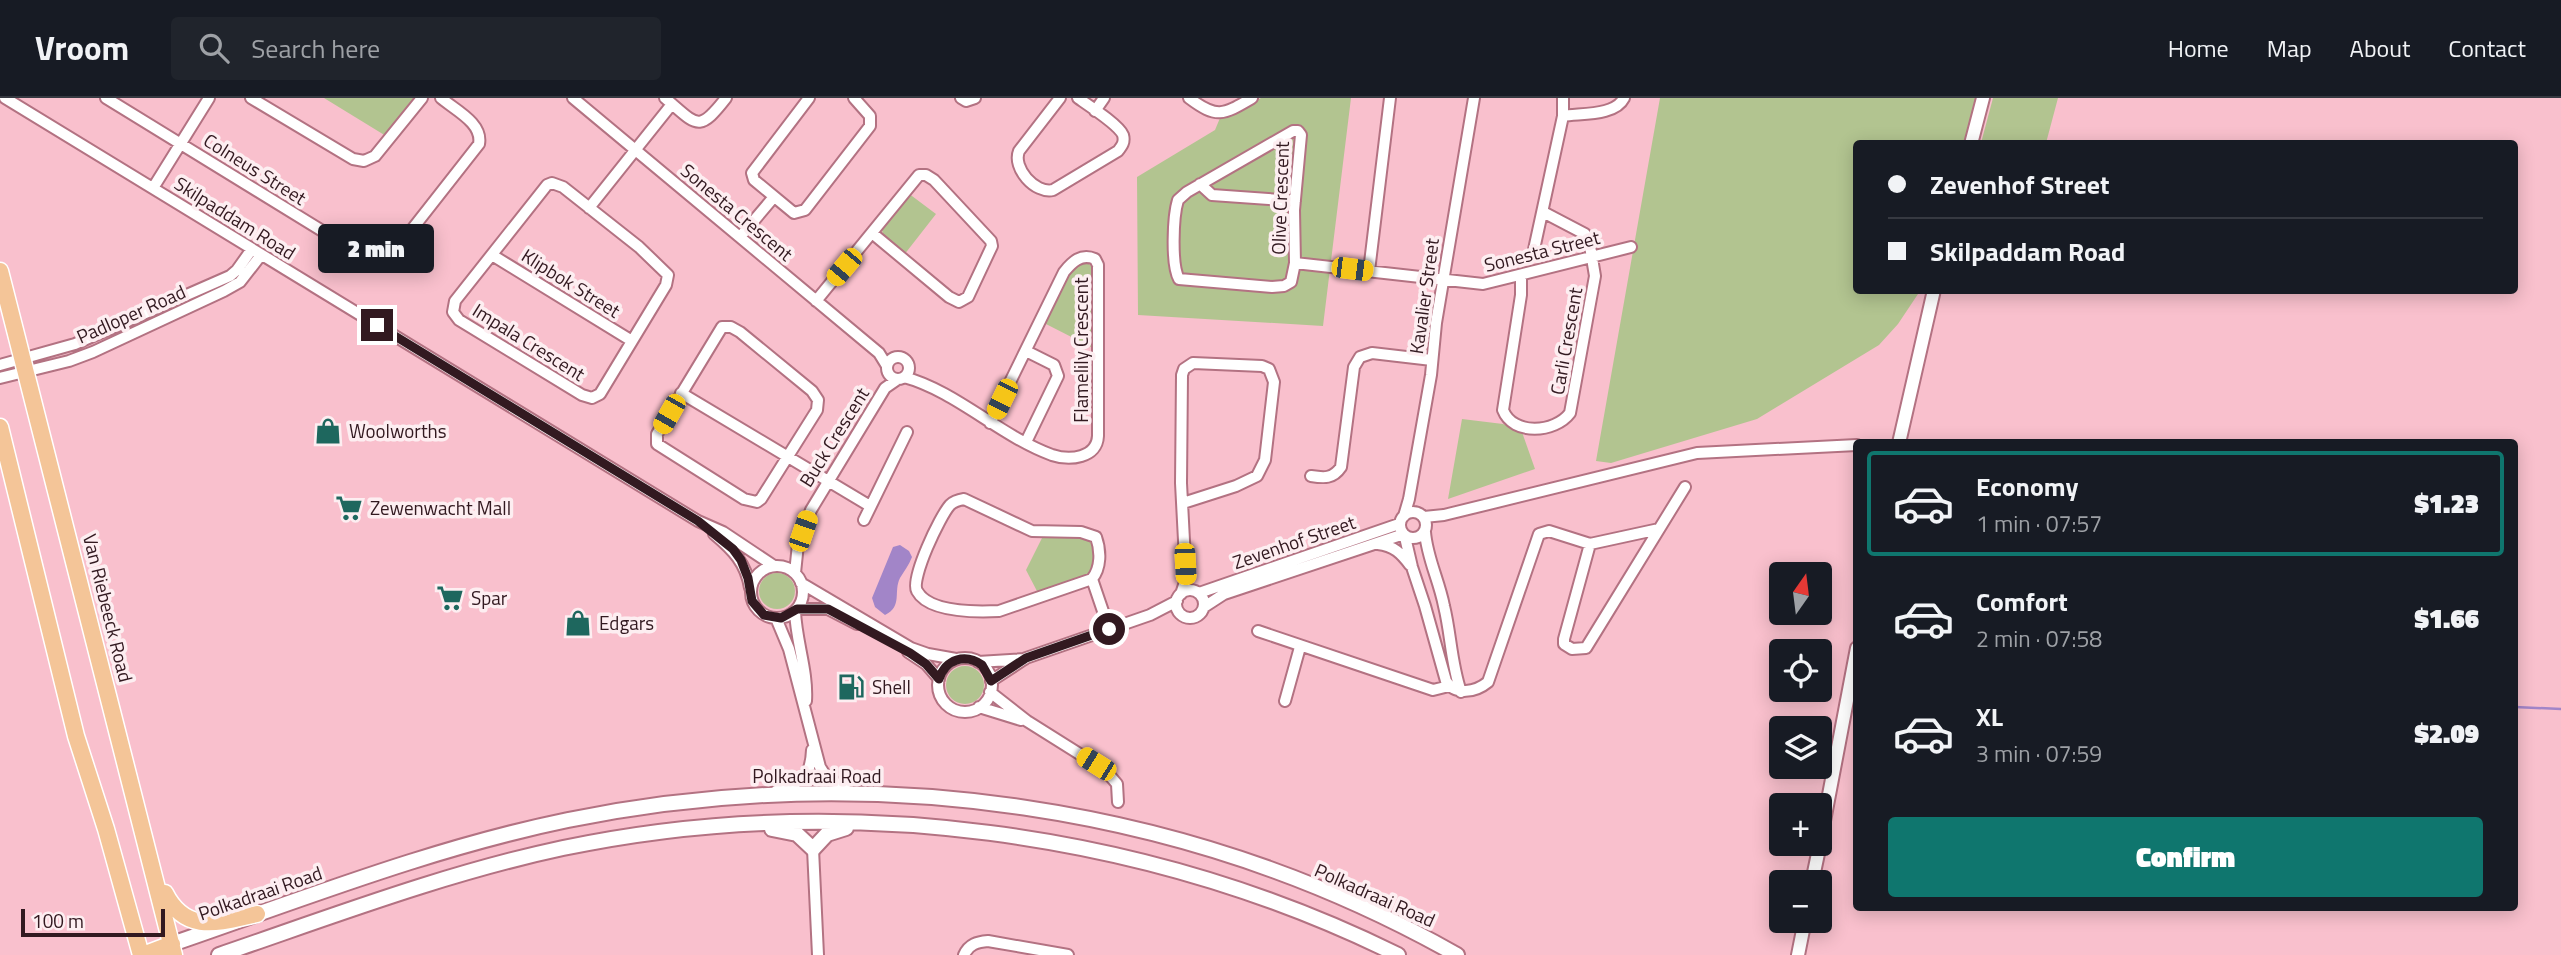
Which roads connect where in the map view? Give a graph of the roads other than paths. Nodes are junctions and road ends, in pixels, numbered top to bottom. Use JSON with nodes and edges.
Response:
{"nodes":[{"id":1,"x":5,"y":98,"type":"edge"},
{"id":2,"x":106,"y":98,"type":"edge"},
{"id":3,"x":209,"y":98,"type":"edge"},
{"id":4,"x":251,"y":98,"type":"edge"},
{"id":5,"x":422,"y":98,"type":"edge"},
{"id":6,"x":441,"y":98,"type":"edge"},
{"id":7,"x":573,"y":98,"type":"edge"},
{"id":8,"x":726,"y":98,"type":"edge"},
{"id":9,"x":808,"y":98,"type":"edge"},
{"id":10,"x":854,"y":98,"type":"edge"},
{"id":11,"x":961,"y":98,"type":"edge"},
{"id":12,"x":975,"y":98,"type":"edge"},
{"id":13,"x":1060,"y":98,"type":"edge"},
{"id":14,"x":1078,"y":98,"type":"edge"},
{"id":15,"x":1104,"y":98,"type":"edge"},
{"id":16,"x":1189,"y":98,"type":"edge"},
{"id":17,"x":1252,"y":98,"type":"edge"},
{"id":18,"x":1390,"y":98,"type":"edge"},
{"id":19,"x":1474,"y":98,"type":"edge"},
{"id":20,"x":1563,"y":98,"type":"edge"},
{"id":21,"x":1624,"y":98,"type":"edge"},
{"id":22,"x":1983,"y":98,"type":"edge"},
{"id":23,"x":669,"y":101,"type":"edge"},
{"id":24,"x":1095,"y":111,"type":"junction"},
{"id":25,"x":1563,"y":116,"type":"junction"},
{"id":26,"x":1972,"y":140,"type":"edge"},
{"id":27,"x":181,"y":144,"type":"junction"},
{"id":28,"x":636,"y":151,"type":"junction"},
{"id":29,"x":1200,"y":184,"type":"junction"},
{"id":30,"x":153,"y":188,"type":"junction"},
{"id":31,"x":773,"y":198,"type":"junction"},
{"id":32,"x":1295,"y":201,"type":"junction"},
{"id":33,"x":589,"y":208,"type":"junction"},
{"id":34,"x":1543,"y":212,"type":"junction"},
{"id":35,"x":872,"y":233,"type":"junction"},
{"id":36,"x":740,"y":237,"type":"junction"},
{"id":37,"x":1631,"y":247,"type":"dead end"},
{"id":38,"x":256,"y":251,"type":"junction"},
{"id":39,"x":1534,"y":254,"type":"dead end"},
{"id":40,"x":492,"y":255,"type":"junction"},
{"id":41,"x":1591,"y":257,"type":"junction"},
{"id":42,"x":1296,"y":262,"type":"junction"},
{"id":43,"x":0,"y":271,"type":"edge"},
{"id":44,"x":1369,"y":271,"type":"junction"},
{"id":45,"x":1521,"y":276,"type":"junction"},
{"id":46,"x":1443,"y":280,"type":"junction"},
{"id":47,"x":1933,"y":294,"type":"edge"},
{"id":48,"x":816,"y":301,"type":"junction"},
{"id":49,"x":632,"y":341,"type":"junction"},
{"id":50,"x":1026,"y":351,"type":"junction"},
{"id":51,"x":1432,"y":360,"type":"junction"},
{"id":52,"x":0,"y":365,"type":"edge"},
{"id":53,"x":24,"y":365,"type":"junction"},
{"id":54,"x":889,"y":365,"type":"junction"},
{"id":55,"x":904,"y":375,"type":"junction"},
{"id":56,"x":0,"y":378,"type":"edge"},
{"id":57,"x":885,"y":388,"type":"junction"},
{"id":58,"x":681,"y":393,"type":"junction"},
{"id":59,"x":990,"y":423,"type":"junction"},
{"id":60,"x":0,"y":427,"type":"edge"},
{"id":61,"x":907,"y":432,"type":"dead end"},
{"id":62,"x":1900,"y":439,"type":"edge"},
{"id":63,"x":1026,"y":442,"type":"junction"},
{"id":64,"x":1853,"y":445,"type":"edge"},
{"id":65,"x":787,"y":456,"type":"junction"},
{"id":66,"x":1311,"y":476,"type":"dead end"},
{"id":67,"x":828,"y":481,"type":"junction"},
{"id":68,"x":1685,"y":487,"type":"dead end"},
{"id":69,"x":1183,"y":503,"type":"junction"},
{"id":70,"x":870,"y":506,"type":"junction"},
{"id":71,"x":864,"y":520,"type":"dead end"},
{"id":72,"x":698,"y":521,"type":"junction"},
{"id":73,"x":1413,"y":525,"type":"junction"},
{"id":74,"x":1659,"y":529,"type":"junction"},
{"id":75,"x":799,"y":544,"type":"junction"},
{"id":76,"x":1373,"y":544,"type":"junction"},
{"id":77,"x":1590,"y":544,"type":"junction"},
{"id":78,"x":777,"y":566,"type":"junction"},
{"id":79,"x":1412,"y":567,"type":"junction"},
{"id":80,"x":798,"y":578,"type":"junction"},
{"id":81,"x":1092,"y":579,"type":"junction"},
{"id":82,"x":1186,"y":579,"type":"junction"},
{"id":83,"x":750,"y":590,"type":"junction"},
{"id":84,"x":1196,"y":591,"type":"junction"},
{"id":85,"x":1179,"y":597,"type":"junction"},
{"id":86,"x":1204,"y":607,"type":"junction"},
{"id":87,"x":796,"y":610,"type":"junction"},
{"id":88,"x":1181,"y":614,"type":"junction"},
{"id":89,"x":1150,"y":615,"type":"junction"},
{"id":90,"x":776,"y":618,"type":"junction"},
{"id":91,"x":1109,"y":629,"type":"junction"},
{"id":92,"x":1258,"y":631,"type":"dead end"},
{"id":93,"x":1300,"y":646,"type":"junction"},
{"id":94,"x":1026,"y":658,"type":"junction"},
{"id":95,"x":956,"y":659,"type":"junction"},
{"id":96,"x":978,"y":662,"type":"junction"},
{"id":97,"x":1853,"y":669,"type":"edge"},
{"id":98,"x":939,"y":679,"type":"junction"},
{"id":99,"x":1449,"y":686,"type":"junction"},
{"id":100,"x":990,"y":687,"type":"junction"},
{"id":101,"x":1461,"y":692,"type":"junction"},
{"id":102,"x":1285,"y":701,"type":"dead end"},
{"id":103,"x":979,"y":707,"type":"junction"},
{"id":104,"x":806,"y":708,"type":"junction"},
{"id":105,"x":1027,"y":721,"type":"junction"},
{"id":106,"x":812,"y":741,"type":"junction"},
{"id":107,"x":1829,"y":793,"type":"edge"},
{"id":108,"x":852,"y":794,"type":"junction"},
{"id":109,"x":760,"y":795,"type":"junction"},
{"id":110,"x":1118,"y":802,"type":"dead end"},
{"id":111,"x":916,"y":825,"type":"junction"},
{"id":112,"x":698,"y":827,"type":"junction"},
{"id":113,"x":813,"y":849,"type":"junction"},
{"id":114,"x":151,"y":865,"type":"junction"},
{"id":115,"x":257,"y":915,"type":"junction"},
{"id":116,"x":1802,"y":933,"type":"edge"},
{"id":117,"x":173,"y":950,"type":"edge"},
{"id":118,"x":142,"y":955,"type":"edge"},
{"id":119,"x":219,"y":955,"type":"edge"},
{"id":120,"x":818,"y":955,"type":"edge"},
{"id":121,"x":964,"y":955,"type":"edge"},
{"id":122,"x":1068,"y":955,"type":"edge"},
{"id":123,"x":1398,"y":955,"type":"edge"},
{"id":124,"x":1457,"y":955,"type":"edge"},
{"id":125,"x":1798,"y":955,"type":"edge"}],
"edges":[{"from":1,"to":30,"type":"street","name":"Skilpaddam Road"},
{"from":2,"to":27,"type":"street","name":"Colneus Street"},
{"from":3,"to":27,"type":"street"},
{"from":4,"to":5,"type":"street"},
{"from":6,"to":27,"type":"street","name":"Colneus Street"},
{"from":7,"to":28,"type":"street","name":"Sonesta Crescent"},
{"from":8,"to":23,"type":"street"},
{"from":9,"to":31,"type":"street"},
{"from":10,"to":31,"type":"street"},
{"from":11,"to":12,"type":"street"},
{"from":13,"to":24,"type":"street"},
{"from":14,"to":24,"type":"street"},
{"from":15,"to":24,"type":"street"},
{"from":16,"to":17,"type":"street"},
{"from":18,"to":44,"type":"street"},
{"from":19,"to":46,"type":"street","name":"Kavalier Street"},
{"from":20,"to":25,"type":"street"},
{"from":21,"to":25,"type":"street"},
{"from":22,"to":26,"type":"street"},
{"from":23,"to":28,"type":"street"},
{"from":25,"to":34,"type":"street"},
{"from":27,"to":30,"type":"street"},
{"from":28,"to":33,"type":"street"},
{"from":28,"to":36,"type":"street","name":"Sonesta Crescent"},
{"from":29,"to":32,"type":"street"},
{"from":29,"to":32,"type":"street","name":"Olive Crescent"},
{"from":29,"to":42,"type":"street","name":"Olive Crescent"},
{"from":30,"to":38,"type":"street","name":"Skilpaddam Road"},
{"from":31,"to":36,"type":"street"},
{"from":32,"to":42,"type":"street","name":"Olive Crescent"},
{"from":33,"to":40,"type":"street","name":"Impala Crescent"},
{"from":33,"to":49,"type":"street","name":"Impala Crescent"},
{"from":34,"to":39,"type":"street"},
{"from":34,"to":41,"type":"street","name":"Carli Crescent"},
{"from":35,"to":35,"type":"street"},
{"from":35,"to":48,"type":"street"},
{"from":36,"to":48,"type":"street","name":"Sonesta Crescent"},
{"from":37,"to":41,"type":"street","name":"Sonesta Street"},
{"from":38,"to":53,"type":"street","name":"Padloper Road"},
{"from":38,"to":72,"type":"street","name":"Skilpaddam Road"},
{"from":40,"to":49,"type":"street","name":"Klipbok Street"},
{"from":40,"to":49,"type":"street","name":"Impala Crescent"},
{"from":41,"to":45,"type":"street","name":"Sonesta Street"},
{"from":41,"to":45,"type":"street","name":"Carli Crescent"},
{"from":42,"to":44,"type":"street","name":"Sonesta Street"},
{"from":43,"to":53,"type":"main road","name":"Van Riebeeck Road"},
{"from":44,"to":46,"type":"street","name":"Sonesta Street"},
{"from":45,"to":46,"type":"street","name":"Sonesta Street"},
{"from":46,"to":51,"type":"street","name":"Kavalier Street"},
{"from":47,"to":62,"type":"street"},
{"from":48,"to":54,"type":"street","name":"Sonesta Crescent"},
{"from":50,"to":59,"type":"street","name":"Flamelily Crescent"},
{"from":50,"to":63,"type":"street","name":"Flamelily Crescent"},
{"from":50,"to":63,"type":"street","name":"Flamelily Crescent"},
{"from":51,"to":66,"type":"street"},
{"from":51,"to":73,"type":"street","name":"Kavalier Street"},
{"from":52,"to":53,"type":"street","name":"Padloper Road"},
{"from":53,"to":56,"type":"street","name":"Padloper Road"},
{"from":53,"to":114,"type":"main road","name":"Van Riebeeck Road"},
{"from":54,"to":55,"type":"street"},
{"from":54,"to":55,"type":"street"},
{"from":54,"to":57,"type":"street","name":"Buck Crescent"},
{"from":55,"to":57,"type":"street","name":"Buck Crescent"},
{"from":55,"to":59,"type":"street"},
{"from":57,"to":67,"type":"street","name":"Buck Crescent"},
{"from":58,"to":65,"type":"street"},
{"from":58,"to":65,"type":"street"},
{"from":58,"to":65,"type":"street"},
{"from":59,"to":63,"type":"street","name":"Flamelily Crescent"},
{"from":60,"to":118,"type":"main road"},
{"from":61,"to":70,"type":"street"},
{"from":64,"to":73,"type":"street"},
{"from":65,"to":67,"type":"street"},
{"from":67,"to":70,"type":"street"},
{"from":67,"to":75,"type":"street","name":"Buck Crescent"},
{"from":68,"to":74,"type":"street"},
{"from":69,"to":69,"type":"street"},
{"from":69,"to":82,"type":"street"},
{"from":70,"to":71,"type":"street"},
{"from":72,"to":78,"type":"street","name":"Skilpaddam Road"},
{"from":72,"to":83,"type":"street","name":"Skilpaddam Road"},
{"from":73,"to":76,"type":"street","name":"Zevenhof Street"},
{"from":73,"to":79,"type":"street"},
{"from":73,"to":84,"type":"street","name":"Zevenhof Street"},
{"from":73,"to":101,"type":"street"},
{"from":74,"to":77,"type":"street"},
{"from":74,"to":77,"type":"street"},
{"from":75,"to":78,"type":"street"},
{"from":75,"to":80,"type":"street"},
{"from":76,"to":79,"type":"street"},
{"from":76,"to":86,"type":"street","name":"Zevenhof Street"},
{"from":77,"to":101,"type":"street"},
{"from":78,"to":80,"type":"street"},
{"from":78,"to":83,"type":"street"},
{"from":79,"to":99,"type":"street"},
{"from":80,"to":87,"type":"street"},
{"from":80,"to":95,"type":"street"},
{"from":81,"to":81,"type":"street"},
{"from":81,"to":91,"type":"street"},
{"from":82,"to":84,"type":"street"},
{"from":82,"to":85,"type":"street"},
{"from":83,"to":90,"type":"street"},
{"from":84,"to":85,"type":"street","name":"Zevenhof Street"},
{"from":84,"to":86,"type":"street"},
{"from":85,"to":88,"type":"street"},
{"from":85,"to":89,"type":"street","name":"Zevenhof Street"},
{"from":86,"to":88,"type":"street","name":"Zevenhof Street"},
{"from":87,"to":90,"type":"street"},
{"from":87,"to":98,"type":"street"},
{"from":87,"to":104,"type":"street"},
{"from":88,"to":89,"type":"street","name":"Zevenhof Street"},
{"from":89,"to":91,"type":"street","name":"Zevenhof Street"},
{"from":90,"to":104,"type":"street"},
{"from":91,"to":94,"type":"street","name":"Zevenhof Street"},
{"from":92,"to":93,"type":"street"},
{"from":93,"to":99,"type":"street"},
{"from":93,"to":102,"type":"street"},
{"from":94,"to":96,"type":"street","name":"Zevenhof Street"},
{"from":94,"to":100,"type":"street","name":"Zevenhof Street"},
{"from":95,"to":96,"type":"street"},
{"from":95,"to":98,"type":"street"},
{"from":96,"to":100,"type":"street"},
{"from":97,"to":107,"type":"street"},
{"from":98,"to":103,"type":"street"},
{"from":99,"to":101,"type":"street"},
{"from":100,"to":103,"type":"street"},
{"from":100,"to":105,"type":"street"},
{"from":103,"to":105,"type":"street"},
{"from":104,"to":106,"type":"street"},
{"from":105,"to":110,"type":"street"},
{"from":106,"to":108,"type":"street"},
{"from":106,"to":109,"type":"street"},
{"from":108,"to":109,"type":"main road","name":"Polkadraai Road"},
{"from":108,"to":124,"type":"main road","name":"Polkadraai Road"},
{"from":109,"to":115,"type":"main road","name":"Polkadraai Road"},
{"from":111,"to":112,"type":"main road"},
{"from":111,"to":113,"type":"main road"},
{"from":111,"to":123,"type":"main road"},
{"from":112,"to":113,"type":"main road"},
{"from":112,"to":119,"type":"main road"},
{"from":113,"to":120,"type":"street"},
{"from":114,"to":115,"type":"main road"},
{"from":114,"to":117,"type":"main road","name":"Van Riebeeck Road"},
{"from":115,"to":117,"type":"main road","name":"Polkadraai Road"},
{"from":116,"to":125,"type":"street"},
{"from":117,"to":118,"type":"main road"},
{"from":121,"to":122,"type":"street"}]}
